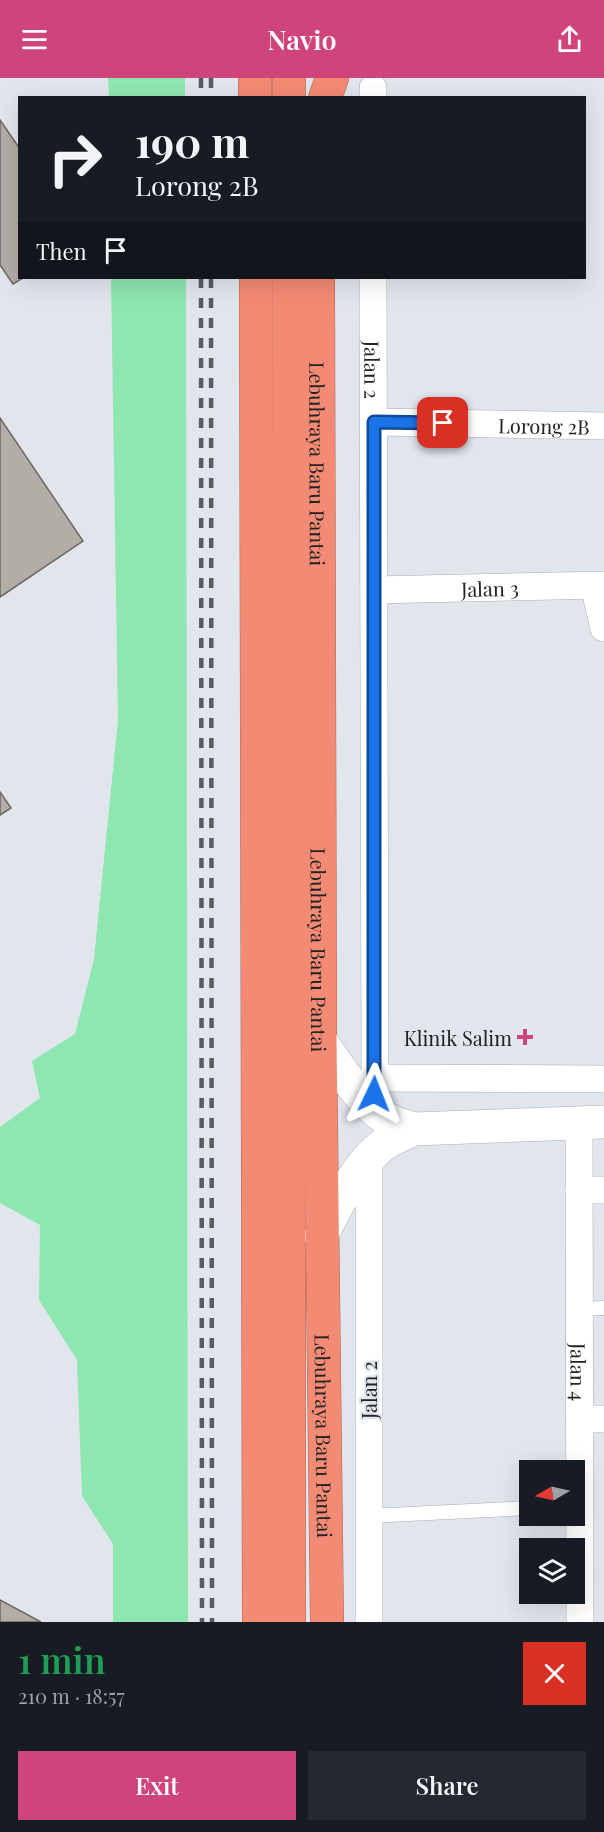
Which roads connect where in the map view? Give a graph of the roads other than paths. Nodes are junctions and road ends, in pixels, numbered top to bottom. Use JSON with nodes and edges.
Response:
{"nodes":[{"id":1,"x":255,"y":78,"type":"edge"},
{"id":2,"x":289,"y":78,"type":"edge"},
{"id":3,"x":319,"y":78,"type":"edge"},
{"id":4,"x":332,"y":78,"type":"edge"},
{"id":5,"x":255,"y":96,"type":"edge"},
{"id":6,"x":289,"y":96,"type":"edge"},
{"id":7,"x":318,"y":96,"type":"edge"},
{"id":8,"x":326,"y":96,"type":"edge"},
{"id":9,"x":256,"y":279,"type":"edge"},
{"id":10,"x":289,"y":279,"type":"edge"},
{"id":11,"x":318,"y":279,"type":"edge"},
{"id":12,"x":373,"y":279,"type":"edge"},
{"id":13,"x":374,"y":422,"type":"junction"},
{"id":14,"x":604,"y":426,"type":"edge"},
{"id":15,"x":599,"y":586,"type":"edge"},
{"id":16,"x":374,"y":590,"type":"junction"},
{"id":17,"x":604,"y":628,"type":"edge"},
{"id":18,"x":320,"y":1040,"type":"junction"},
{"id":19,"x":604,"y":1079,"type":"edge"},
{"id":20,"x":374,"y":1094,"type":"junction"},
{"id":21,"x":591,"y":1122,"type":"edge"},
{"id":22,"x":414,"y":1129,"type":"junction"},
{"id":23,"x":369,"y":1158,"type":"junction"},
{"id":24,"x":591,"y":1190,"type":"edge"},
{"id":25,"x":321,"y":1236,"type":"junction"},
{"id":26,"x":592,"y":1308,"type":"edge"},
{"id":27,"x":592,"y":1419,"type":"edge"},
{"id":28,"x":585,"y":1460,"type":"edge"},
{"id":29,"x":519,"y":1509,"type":"edge"},
{"id":30,"x":368,"y":1516,"type":"junction"},
{"id":31,"x":578,"y":1526,"type":"edge"},
{"id":32,"x":259,"y":1622,"type":"edge"},
{"id":33,"x":289,"y":1622,"type":"edge"},
{"id":34,"x":327,"y":1622,"type":"edge"},
{"id":35,"x":369,"y":1622,"type":"edge"},
{"id":36,"x":580,"y":1622,"type":"edge"}],
"edges":[{"from":1,"to":5,"type":"highway"},
{"from":2,"to":6,"type":"highway"},
{"from":3,"to":7,"type":"highway"},
{"from":4,"to":8,"type":"highway"},
{"from":9,"to":32,"type":"highway"},
{"from":10,"to":33,"type":"highway","name":"Lebuhraya Baru Pantai"},
{"from":11,"to":18,"type":"highway","name":"Lebuhraya Baru Pantai"},
{"from":12,"to":13,"type":"street","name":"Jalan 2"},
{"from":13,"to":14,"type":"street","name":"Lorong 2B"},
{"from":13,"to":16,"type":"street","name":"Jalan 2"},
{"from":15,"to":16,"type":"street","name":"Jalan 3"},
{"from":15,"to":17,"type":"street"},
{"from":16,"to":20,"type":"street","name":"Jalan 2"},
{"from":18,"to":20,"type":"street"},
{"from":18,"to":25,"type":"highway","name":"Lebuhraya Baru Pantai"},
{"from":19,"to":20,"type":"street"},
{"from":20,"to":22,"type":"street"},
{"from":21,"to":22,"type":"street"},
{"from":21,"to":24,"type":"street","name":"Jalan 4"},
{"from":22,"to":23,"type":"street"},
{"from":23,"to":25,"type":"street"},
{"from":23,"to":30,"type":"street","name":"Jalan 2"},
{"from":24,"to":26,"type":"street","name":"Jalan 4"},
{"from":25,"to":34,"type":"highway","name":"Lebuhraya Baru Pantai"},
{"from":26,"to":27,"type":"street","name":"Jalan 4"},
{"from":27,"to":28,"type":"street","name":"Jalan 4"},
{"from":29,"to":30,"type":"lane"},
{"from":30,"to":35,"type":"street","name":"Jalan 2"},
{"from":31,"to":36,"type":"street","name":"Jalan 4"}]}
